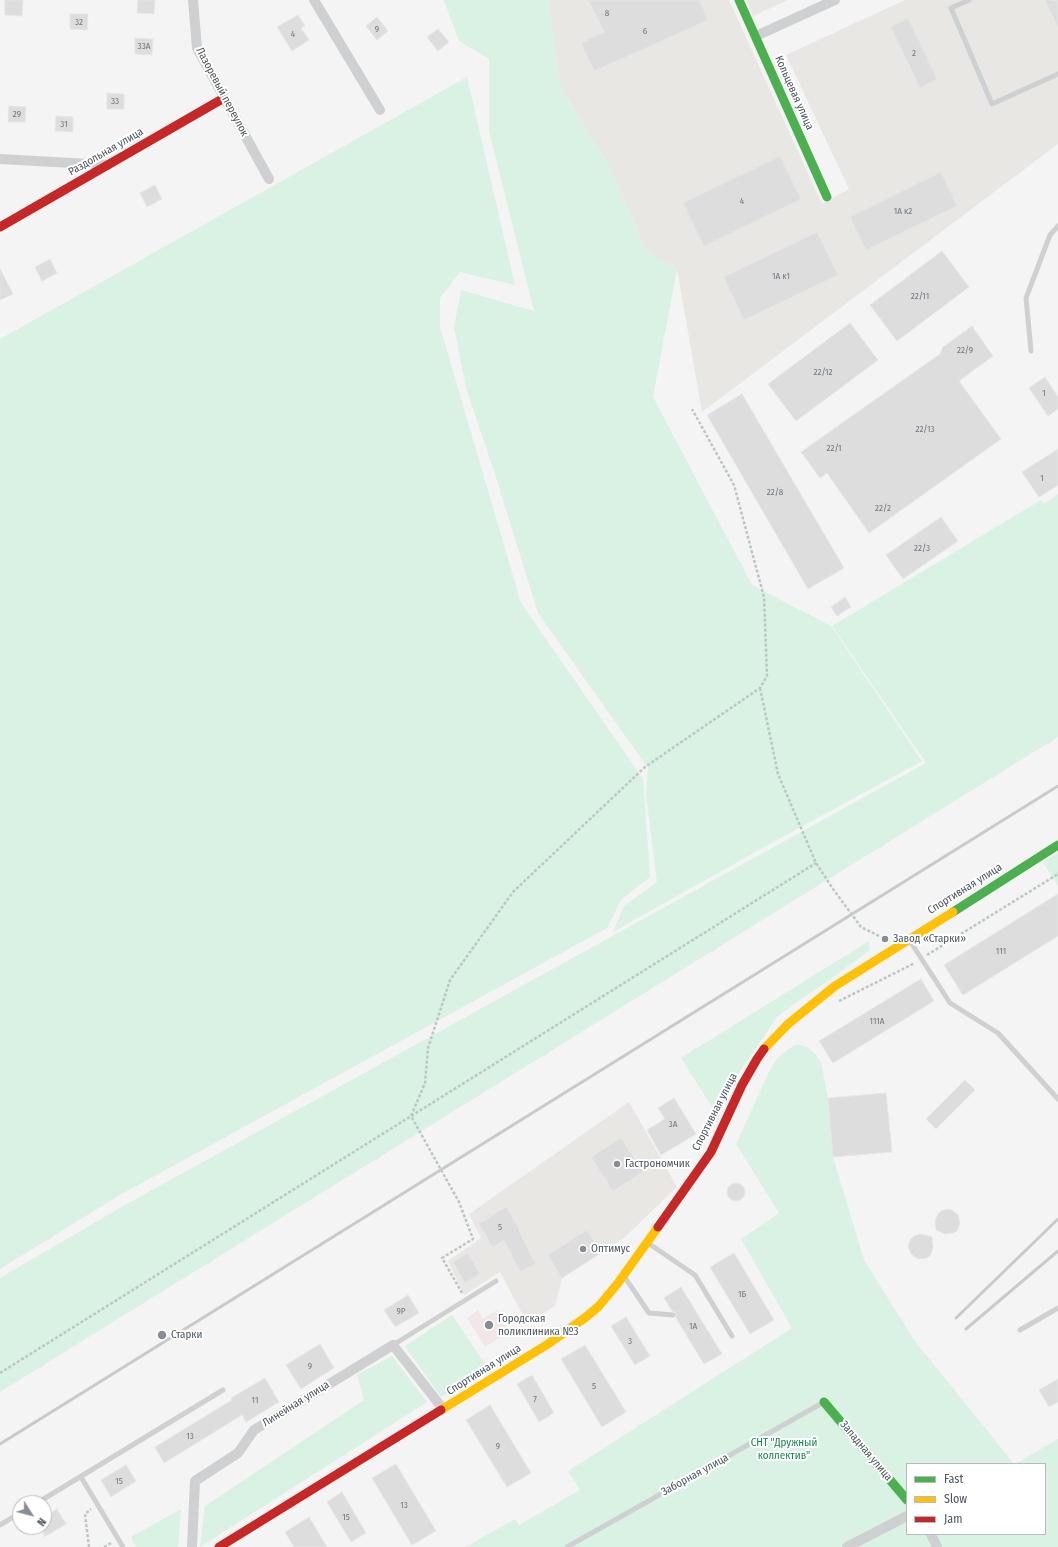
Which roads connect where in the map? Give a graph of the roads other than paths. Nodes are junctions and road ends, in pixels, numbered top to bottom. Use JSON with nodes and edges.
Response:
{"nodes":[{"id":1,"x":193,"y":0,"type":"edge"},
{"id":2,"x":314,"y":0,"type":"edge"},
{"id":3,"x":739,"y":0,"type":"edge"},
{"id":4,"x":835,"y":0,"type":"edge"},
{"id":5,"x":969,"y":0,"type":"edge"},
{"id":6,"x":756,"y":36,"type":"junction"},
{"id":7,"x":1058,"y":74,"type":"edge"},
{"id":8,"x":224,"y":98,"type":"junction"},
{"id":9,"x":380,"y":110,"type":"dead end"},
{"id":10,"x":0,"y":159,"type":"edge"},
{"id":11,"x":108,"y":165,"type":"junction"},
{"id":12,"x":269,"y":179,"type":"dead end"},
{"id":13,"x":827,"y":197,"type":"dead end"},
{"id":14,"x":1058,"y":226,"type":"edge"},
{"id":15,"x":0,"y":227,"type":"edge"},
{"id":16,"x":1031,"y":351,"type":"dead end"},
{"id":17,"x":1058,"y":845,"type":"edge"},
{"id":18,"x":908,"y":939,"type":"junction"},
{"id":19,"x":1058,"y":1099,"type":"edge"},
{"id":20,"x":647,"y":1243,"type":"junction"},
{"id":21,"x":624,"y":1275,"type":"junction"},
{"id":22,"x":496,"y":1281,"type":"dead end"},
{"id":23,"x":1058,"y":1308,"type":"edge"},
{"id":24,"x":673,"y":1315,"type":"dead end"},
{"id":25,"x":1020,"y":1330,"type":"dead end"},
{"id":26,"x":732,"y":1336,"type":"dead end"},
{"id":27,"x":393,"y":1345,"type":"junction"},
{"id":28,"x":223,"y":1390,"type":"dead end"},
{"id":29,"x":824,"y":1402,"type":"joint"},
{"id":30,"x":443,"y":1409,"type":"junction"},
{"id":31,"x":81,"y":1477,"type":"junction"},
{"id":32,"x":51,"y":1495,"type":"edge"},
{"id":33,"x":906,"y":1499,"type":"edge"},
{"id":34,"x":906,"y":1517,"type":"edge"},
{"id":35,"x":12,"y":1518,"type":"edge"},
{"id":36,"x":0,"y":1525,"type":"edge"},
{"id":37,"x":931,"y":1535,"type":"edge"},
{"id":38,"x":123,"y":1547,"type":"edge"},
{"id":39,"x":192,"y":1547,"type":"edge"},
{"id":40,"x":220,"y":1547,"type":"edge"},
{"id":41,"x":567,"y":1547,"type":"edge"},
{"id":42,"x":847,"y":1547,"type":"edge"},
{"id":43,"x":937,"y":1547,"type":"edge"}],
"edges":[{"from":1,"to":8,"type":"street","name":"Лазоревый переулок"},
{"from":2,"to":9,"type":"street"},
{"from":3,"to":6,"type":"street","name":"Кольцевая улица"},
{"from":4,"to":6,"type":"street"},
{"from":5,"to":7,"type":"lane"},
{"from":6,"to":13,"type":"street","name":"Кольцевая улица"},
{"from":8,"to":11,"type":"street","name":"Раздольная улица"},
{"from":8,"to":12,"type":"street","name":"Лазоревый переулок"},
{"from":10,"to":11,"type":"street"},
{"from":11,"to":15,"type":"street","name":"Раздольная улица"},
{"from":14,"to":16,"type":"lane"},
{"from":17,"to":18,"type":"street","name":"Спортивная улица"},
{"from":18,"to":19,"type":"lane"},
{"from":18,"to":20,"type":"street","name":"Спортивная улица"},
{"from":20,"to":21,"type":"street","name":"Спортивная улица"},
{"from":20,"to":26,"type":"lane"},
{"from":21,"to":24,"type":"lane"},
{"from":21,"to":30,"type":"street","name":"Спортивная улица"},
{"from":22,"to":27,"type":"lane"},
{"from":23,"to":25,"type":"lane"},
{"from":27,"to":30,"type":"street"},
{"from":27,"to":39,"type":"street","name":"Линейная улица"},
{"from":28,"to":31,"type":"lane"},
{"from":29,"to":33,"type":"street","name":"Западная улица"},
{"from":29,"to":41,"type":"lane","name":"Заборная улица"},
{"from":30,"to":40,"type":"street","name":"Спортивная улица"},
{"from":31,"to":32,"type":"lane"},
{"from":31,"to":38,"type":"lane"},
{"from":34,"to":42,"type":"street"},
{"from":35,"to":36,"type":"lane"},
{"from":37,"to":43,"type":"street"}]}
